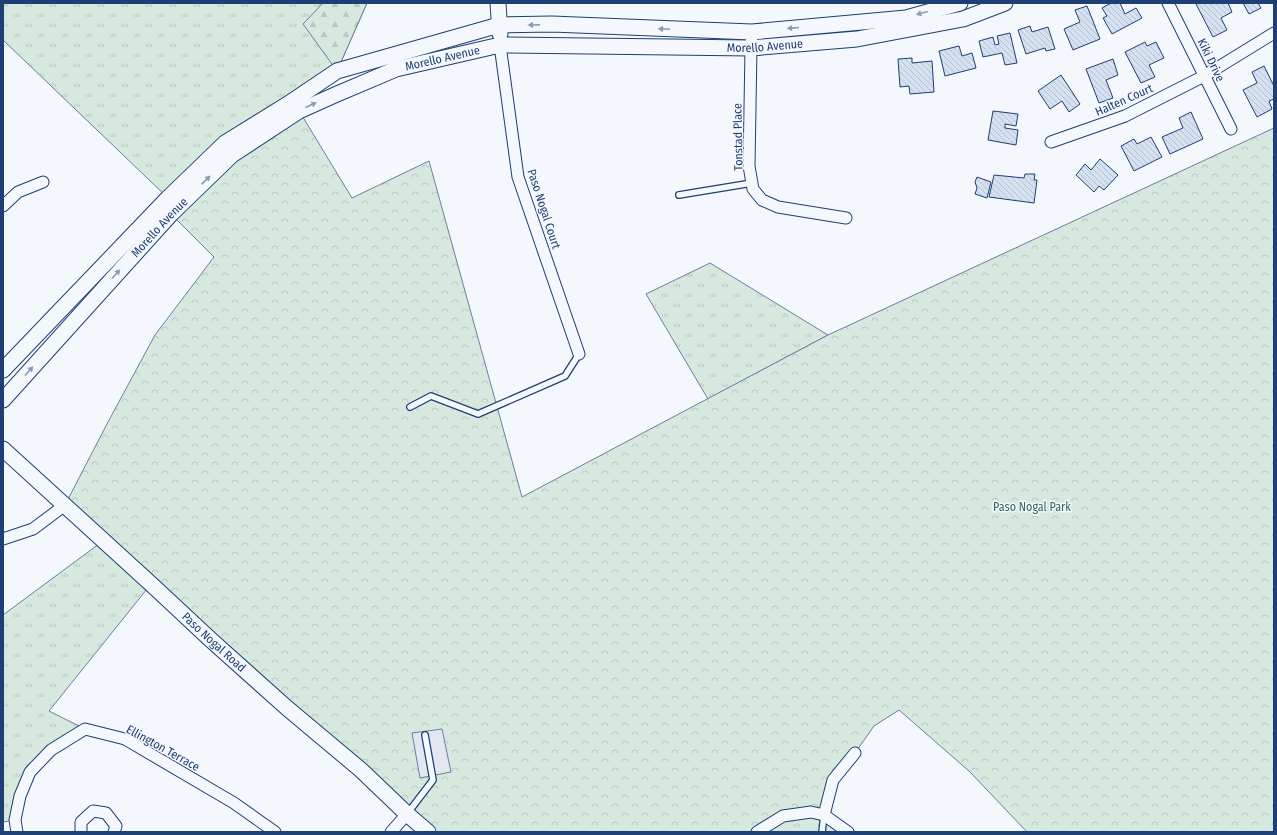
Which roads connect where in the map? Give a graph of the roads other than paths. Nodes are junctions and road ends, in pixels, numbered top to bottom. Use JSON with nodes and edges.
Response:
{"nodes":[{"id":1,"x":498,"y":3,"type":"edge"},
{"id":2,"x":960,"y":3,"type":"edge"},
{"id":3,"x":1005,"y":3,"type":"edge"},
{"id":4,"x":1168,"y":3,"type":"edge"},
{"id":5,"x":499,"y":25,"type":"junction"},
{"id":6,"x":752,"y":32,"type":"junction"},
{"id":7,"x":1274,"y":33,"type":"edge"},
{"id":8,"x":500,"y":45,"type":"junction"},
{"id":9,"x":751,"y":48,"type":"junction"},
{"id":10,"x":1204,"y":76,"type":"junction"},
{"id":11,"x":1231,"y":129,"type":"dead end"},
{"id":12,"x":1052,"y":142,"type":"dead end"},
{"id":13,"x":43,"y":182,"type":"dead end"},
{"id":14,"x":752,"y":183,"type":"junction"},
{"id":15,"x":679,"y":195,"type":"dead end"},
{"id":16,"x":3,"y":206,"type":"edge"},
{"id":17,"x":846,"y":218,"type":"dead end"},
{"id":18,"x":579,"y":354,"type":"joint"},
{"id":19,"x":3,"y":370,"type":"edge"},
{"id":20,"x":3,"y":400,"type":"edge"},
{"id":21,"x":410,"y":407,"type":"dead end"},
{"id":22,"x":3,"y":450,"type":"edge"},
{"id":23,"x":65,"y":505,"type":"junction"},
{"id":24,"x":3,"y":539,"type":"edge"},
{"id":25,"x":425,"y":734,"type":"dead end"},
{"id":26,"x":855,"y":753,"type":"dead end"},
{"id":27,"x":407,"y":814,"type":"junction"},
{"id":28,"x":824,"y":815,"type":"junction"},
{"id":29,"x":17,"y":832,"type":"edge"},
{"id":30,"x":80,"y":832,"type":"edge"},
{"id":31,"x":114,"y":832,"type":"edge"},
{"id":32,"x":275,"y":832,"type":"edge"},
{"id":33,"x":390,"y":832,"type":"edge"},
{"id":34,"x":428,"y":832,"type":"edge"},
{"id":35,"x":757,"y":832,"type":"edge"},
{"id":36,"x":822,"y":832,"type":"edge"},
{"id":37,"x":848,"y":832,"type":"edge"}],
"edges":[{"from":1,"to":5,"type":"street"},
{"from":2,"to":6,"type":"street","name":"Morello Avenue","one_way":true},
{"from":3,"to":9,"type":"street","name":"Morello Avenue"},
{"from":4,"to":10,"type":"street","name":"Kiki Drive"},
{"from":6,"to":5,"type":"street","name":"Morello Avenue","one_way":true},
{"from":5,"to":8,"type":"street"},
{"from":5,"to":19,"type":"street","name":"Morello Avenue"},
{"from":6,"to":9,"type":"street","name":"Tonstad Place"},
{"from":7,"to":10,"type":"street","name":"Halten Court"},
{"from":8,"to":9,"type":"street","name":"Morello Avenue"},
{"from":8,"to":18,"type":"street","name":"Paso Nogal Court"},
{"from":20,"to":8,"type":"street","name":"Morello Avenue","one_way":true},
{"from":9,"to":14,"type":"street","name":"Tonstad Place"},
{"from":10,"to":11,"type":"street","name":"Kiki Drive"},
{"from":10,"to":12,"type":"street","name":"Halten Court"},
{"from":13,"to":16,"type":"street"},
{"from":14,"to":15,"type":"lane"},
{"from":14,"to":17,"type":"street","name":"Tonstad Place"},
{"from":18,"to":21,"type":"lane"},
{"from":22,"to":23,"type":"street","name":"Paso Nogal Road"},
{"from":23,"to":24,"type":"street"},
{"from":23,"to":27,"type":"street","name":"Paso Nogal Road"},
{"from":25,"to":27,"type":"lane"},
{"from":26,"to":28,"type":"street"},
{"from":27,"to":33,"type":"street"},
{"from":27,"to":34,"type":"street","name":"Paso Nogal Road"},
{"from":28,"to":35,"type":"street"},
{"from":28,"to":36,"type":"lane"},
{"from":28,"to":37,"type":"street"},
{"from":29,"to":32,"type":"street","name":"Ellington Terrace"},
{"from":30,"to":31,"type":"street"}]}
